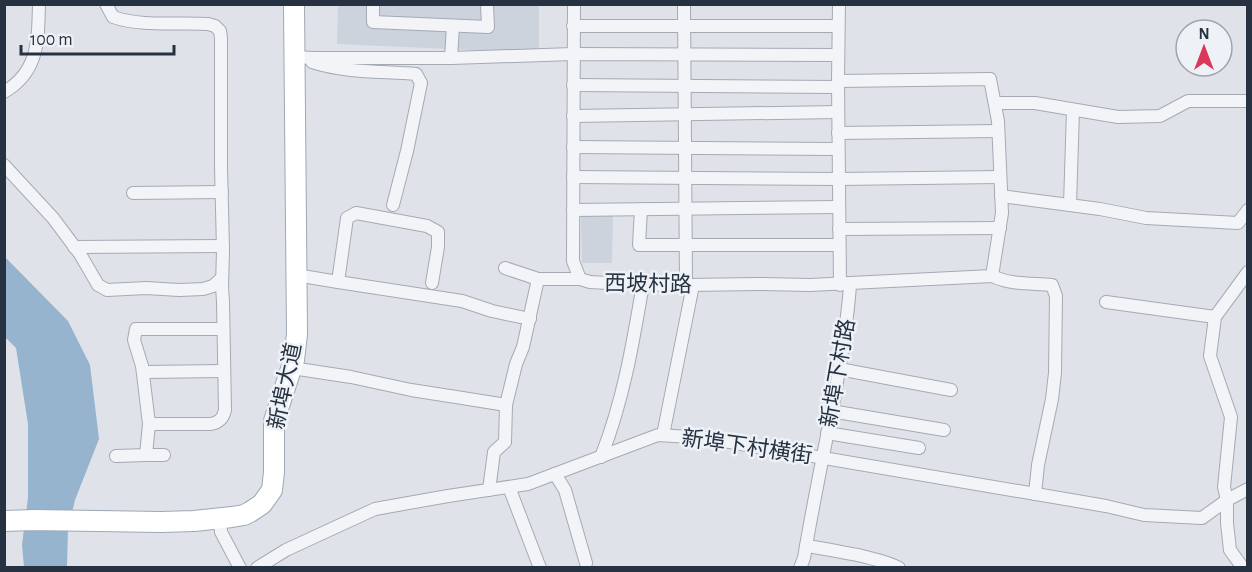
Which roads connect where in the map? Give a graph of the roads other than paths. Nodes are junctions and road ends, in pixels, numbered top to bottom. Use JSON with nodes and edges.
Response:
{"nodes":[{"id":1,"x":39,"y":4,"type":"edge"},
{"id":2,"x":106,"y":4,"type":"edge"},
{"id":3,"x":294,"y":4,"type":"edge"},
{"id":4,"x":373,"y":4,"type":"edge"},
{"id":5,"x":488,"y":4,"type":"edge"},
{"id":6,"x":574,"y":4,"type":"edge"},
{"id":7,"x":684,"y":4,"type":"edge"},
{"id":8,"x":839,"y":4,"type":"edge"},
{"id":9,"x":453,"y":26,"type":"junction"},
{"id":10,"x":573,"y":26,"type":"junction"},
{"id":11,"x":684,"y":26,"type":"junction"},
{"id":12,"x":838,"y":26,"type":"junction"},
{"id":13,"x":573,"y":54,"type":"junction"},
{"id":14,"x":684,"y":55,"type":"junction"},
{"id":15,"x":838,"y":55,"type":"junction"},
{"id":16,"x":294,"y":57,"type":"junction"},
{"id":17,"x":451,"y":57,"type":"junction"},
{"id":18,"x":838,"y":84,"type":"junction"},
{"id":19,"x":573,"y":85,"type":"junction"},
{"id":20,"x":685,"y":86,"type":"junction"},
{"id":21,"x":4,"y":92,"type":"edge"},
{"id":22,"x":1248,"y":101,"type":"edge"},
{"id":23,"x":994,"y":103,"type":"junction"},
{"id":24,"x":1073,"y":110,"type":"junction"},
{"id":25,"x":838,"y":112,"type":"junction"},
{"id":26,"x":685,"y":114,"type":"junction"},
{"id":27,"x":573,"y":116,"type":"junction"},
{"id":28,"x":998,"y":131,"type":"junction"},
{"id":29,"x":838,"y":133,"type":"junction"},
{"id":30,"x":573,"y":147,"type":"junction"},
{"id":31,"x":685,"y":148,"type":"junction"},
{"id":32,"x":838,"y":149,"type":"junction"},
{"id":33,"x":4,"y":165,"type":"edge"},
{"id":34,"x":573,"y":177,"type":"junction"},
{"id":35,"x":1000,"y":177,"type":"junction"},
{"id":36,"x":685,"y":178,"type":"junction"},
{"id":37,"x":839,"y":179,"type":"junction"},
{"id":38,"x":222,"y":192,"type":"junction"},
{"id":39,"x":133,"y":194,"type":"dead end"},
{"id":40,"x":1001,"y":196,"type":"junction"},
{"id":41,"x":393,"y":205,"type":"dead end"},
{"id":42,"x":1070,"y":205,"type":"junction"},
{"id":43,"x":839,"y":207,"type":"junction"},
{"id":44,"x":641,"y":209,"type":"junction"},
{"id":45,"x":686,"y":209,"type":"junction"},
{"id":46,"x":573,"y":210,"type":"junction"},
{"id":47,"x":1248,"y":210,"type":"edge"},
{"id":48,"x":1000,"y":228,"type":"junction"},
{"id":49,"x":839,"y":229,"type":"junction"},
{"id":50,"x":839,"y":244,"type":"junction"},
{"id":51,"x":686,"y":245,"type":"junction"},
{"id":52,"x":223,"y":246,"type":"junction"},
{"id":53,"x":74,"y":247,"type":"junction"},
{"id":54,"x":505,"y":268,"type":"dead end"},
{"id":55,"x":1248,"y":272,"type":"edge"},
{"id":56,"x":296,"y":275,"type":"junction"},
{"id":57,"x":992,"y":276,"type":"junction"},
{"id":58,"x":222,"y":278,"type":"junction"},
{"id":59,"x":538,"y":279,"type":"junction"},
{"id":60,"x":580,"y":279,"type":"junction"},
{"id":61,"x":338,"y":282,"type":"junction"},
{"id":62,"x":432,"y":283,"type":"dead end"},
{"id":63,"x":643,"y":284,"type":"junction"},
{"id":64,"x":845,"y":284,"type":"junction"},
{"id":65,"x":690,"y":285,"type":"junction"},
{"id":66,"x":1106,"y":302,"type":"dead end"},
{"id":67,"x":1215,"y":317,"type":"junction"},
{"id":68,"x":530,"y":319,"type":"junction"},
{"id":69,"x":223,"y":329,"type":"junction"},
{"id":70,"x":292,"y":368,"type":"junction"},
{"id":71,"x":839,"y":369,"type":"junction"},
{"id":72,"x":224,"y":371,"type":"junction"},
{"id":73,"x":143,"y":372,"type":"junction"},
{"id":74,"x":951,"y":390,"type":"dead end"},
{"id":75,"x":506,"y":405,"type":"junction"},
{"id":76,"x":831,"y":411,"type":"junction"},
{"id":77,"x":149,"y":424,"type":"junction"},
{"id":78,"x":944,"y":430,"type":"dead end"},
{"id":79,"x":827,"y":433,"type":"junction"},
{"id":80,"x":663,"y":435,"type":"junction"},
{"id":81,"x":919,"y":448,"type":"dead end"},
{"id":82,"x":146,"y":455,"type":"junction"},
{"id":83,"x":164,"y":455,"type":"dead end"},
{"id":84,"x":116,"y":456,"type":"dead end"},
{"id":85,"x":601,"y":457,"type":"junction"},
{"id":86,"x":822,"y":457,"type":"junction"},
{"id":87,"x":555,"y":474,"type":"junction"},
{"id":88,"x":509,"y":487,"type":"junction"},
{"id":89,"x":1248,"y":489,"type":"edge"},
{"id":90,"x":489,"y":490,"type":"junction"},
{"id":91,"x":1035,"y":494,"type":"junction"},
{"id":92,"x":1227,"y":500,"type":"junction"},
{"id":93,"x":220,"y":518,"type":"junction"},
{"id":94,"x":10,"y":526,"type":"edge"},
{"id":95,"x":806,"y":546,"type":"junction"},
{"id":96,"x":586,"y":563,"type":"dead end"},
{"id":97,"x":240,"y":567,"type":"edge"},
{"id":98,"x":257,"y":567,"type":"edge"},
{"id":99,"x":540,"y":567,"type":"edge"},
{"id":100,"x":800,"y":567,"type":"edge"},
{"id":101,"x":896,"y":567,"type":"edge"},
{"id":102,"x":1243,"y":567,"type":"edge"}],
"edges":[{"from":1,"to":21,"type":"street"},
{"from":2,"to":38,"type":"street"},
{"from":3,"to":16,"type":"main road","name":"新埠大道"},
{"from":4,"to":9,"type":"street"},
{"from":5,"to":9,"type":"street"},
{"from":6,"to":10,"type":"street","name":"西坡村路"},
{"from":7,"to":11,"type":"street"},
{"from":8,"to":12,"type":"street","name":"新埠下村路"},
{"from":9,"to":17,"type":"street"},
{"from":10,"to":11,"type":"street"},
{"from":10,"to":13,"type":"street","name":"西坡村路"},
{"from":11,"to":12,"type":"street"},
{"from":11,"to":14,"type":"street"},
{"from":12,"to":15,"type":"street","name":"新埠下村路"},
{"from":13,"to":14,"type":"street"},
{"from":13,"to":17,"type":"street"},
{"from":13,"to":19,"type":"street","name":"西坡村路"},
{"from":14,"to":15,"type":"street"},
{"from":14,"to":20,"type":"street"},
{"from":15,"to":18,"type":"street","name":"新埠下村路"},
{"from":16,"to":17,"type":"street"},
{"from":16,"to":41,"type":"street"},
{"from":16,"to":56,"type":"main road","name":"新埠大道"},
{"from":18,"to":20,"type":"street"},
{"from":18,"to":23,"type":"street"},
{"from":18,"to":25,"type":"street","name":"新埠下村路"},
{"from":19,"to":20,"type":"street"},
{"from":19,"to":27,"type":"street","name":"西坡村路"},
{"from":20,"to":26,"type":"street"},
{"from":22,"to":24,"type":"street"},
{"from":23,"to":24,"type":"street"},
{"from":23,"to":28,"type":"street"},
{"from":24,"to":42,"type":"street"},
{"from":25,"to":26,"type":"street"},
{"from":25,"to":29,"type":"street","name":"新埠下村路"},
{"from":26,"to":27,"type":"street"},
{"from":26,"to":31,"type":"street"},
{"from":27,"to":30,"type":"street","name":"西坡村路"},
{"from":28,"to":29,"type":"street"},
{"from":28,"to":35,"type":"street"},
{"from":29,"to":32,"type":"street","name":"新埠下村路"},
{"from":30,"to":31,"type":"street"},
{"from":30,"to":34,"type":"street","name":"西坡村路"},
{"from":31,"to":32,"type":"street"},
{"from":31,"to":36,"type":"street"},
{"from":32,"to":37,"type":"street","name":"新埠下村路"},
{"from":33,"to":53,"type":"street"},
{"from":34,"to":36,"type":"street"},
{"from":34,"to":46,"type":"street","name":"西坡村路"},
{"from":35,"to":37,"type":"street"},
{"from":35,"to":40,"type":"street"},
{"from":36,"to":37,"type":"street"},
{"from":36,"to":45,"type":"street"},
{"from":37,"to":43,"type":"street","name":"新埠下村路"},
{"from":38,"to":39,"type":"street"},
{"from":38,"to":52,"type":"street"},
{"from":40,"to":42,"type":"street"},
{"from":40,"to":48,"type":"street"},
{"from":42,"to":47,"type":"street"},
{"from":43,"to":45,"type":"street"},
{"from":43,"to":49,"type":"street","name":"新埠下村路"},
{"from":44,"to":45,"type":"street"},
{"from":44,"to":46,"type":"street"},
{"from":44,"to":51,"type":"street"},
{"from":45,"to":51,"type":"street"},
{"from":46,"to":60,"type":"street","name":"西坡村路"},
{"from":48,"to":49,"type":"street"},
{"from":48,"to":57,"type":"street"},
{"from":49,"to":50,"type":"street","name":"新埠下村路"},
{"from":50,"to":51,"type":"street"},
{"from":50,"to":64,"type":"street","name":"新埠下村路"},
{"from":51,"to":65,"type":"street"},
{"from":52,"to":53,"type":"street"},
{"from":52,"to":58,"type":"street"},
{"from":53,"to":58,"type":"street"},
{"from":54,"to":59,"type":"street"},
{"from":55,"to":67,"type":"street"},
{"from":56,"to":61,"type":"street"},
{"from":56,"to":70,"type":"main road","name":"新埠大道"},
{"from":57,"to":64,"type":"street","name":"西坡村路"},
{"from":57,"to":91,"type":"street","name":"西坡村路"},
{"from":58,"to":69,"type":"street"},
{"from":59,"to":60,"type":"street"},
{"from":59,"to":68,"type":"street"},
{"from":60,"to":63,"type":"street","name":"西坡村路"},
{"from":61,"to":62,"type":"street"},
{"from":61,"to":68,"type":"street"},
{"from":63,"to":65,"type":"street","name":"西坡村路"},
{"from":63,"to":85,"type":"street"},
{"from":64,"to":65,"type":"street","name":"西坡村路"},
{"from":64,"to":71,"type":"street","name":"新埠下村路"},
{"from":65,"to":80,"type":"street"},
{"from":66,"to":67,"type":"street"},
{"from":67,"to":92,"type":"street"},
{"from":68,"to":75,"type":"street"},
{"from":69,"to":72,"type":"street"},
{"from":69,"to":73,"type":"street"},
{"from":70,"to":75,"type":"street"},
{"from":70,"to":93,"type":"main road","name":"新埠大道"},
{"from":71,"to":74,"type":"street"},
{"from":71,"to":76,"type":"street","name":"新埠下村路"},
{"from":72,"to":73,"type":"street"},
{"from":72,"to":77,"type":"street"},
{"from":73,"to":77,"type":"street"},
{"from":75,"to":90,"type":"street"},
{"from":76,"to":78,"type":"street"},
{"from":76,"to":79,"type":"street","name":"新埠下村路"},
{"from":77,"to":82,"type":"street"},
{"from":79,"to":81,"type":"street"},
{"from":79,"to":86,"type":"street","name":"新埠下村路"},
{"from":80,"to":85,"type":"street","name":"新埠下村横街"},
{"from":80,"to":86,"type":"street","name":"新埠下村横街"},
{"from":82,"to":83,"type":"street"},
{"from":82,"to":84,"type":"street"},
{"from":85,"to":87,"type":"street","name":"新埠下村横街"},
{"from":86,"to":91,"type":"street","name":"新埠下村横街"},
{"from":86,"to":95,"type":"street","name":"新埠下村路"},
{"from":87,"to":88,"type":"street","name":"新埠下村横街"},
{"from":87,"to":96,"type":"street"},
{"from":88,"to":90,"type":"street","name":"新埠下村横街"},
{"from":88,"to":99,"type":"street"},
{"from":89,"to":92,"type":"street","name":"新埠下村横街"},
{"from":90,"to":98,"type":"street","name":"新埠下村横街"},
{"from":91,"to":92,"type":"street","name":"新埠下村横街"},
{"from":92,"to":102,"type":"street"},
{"from":93,"to":94,"type":"main road","name":"新埠大道"},
{"from":93,"to":97,"type":"street"},
{"from":95,"to":100,"type":"street","name":"新埠下村路"},
{"from":95,"to":101,"type":"street"}]}
